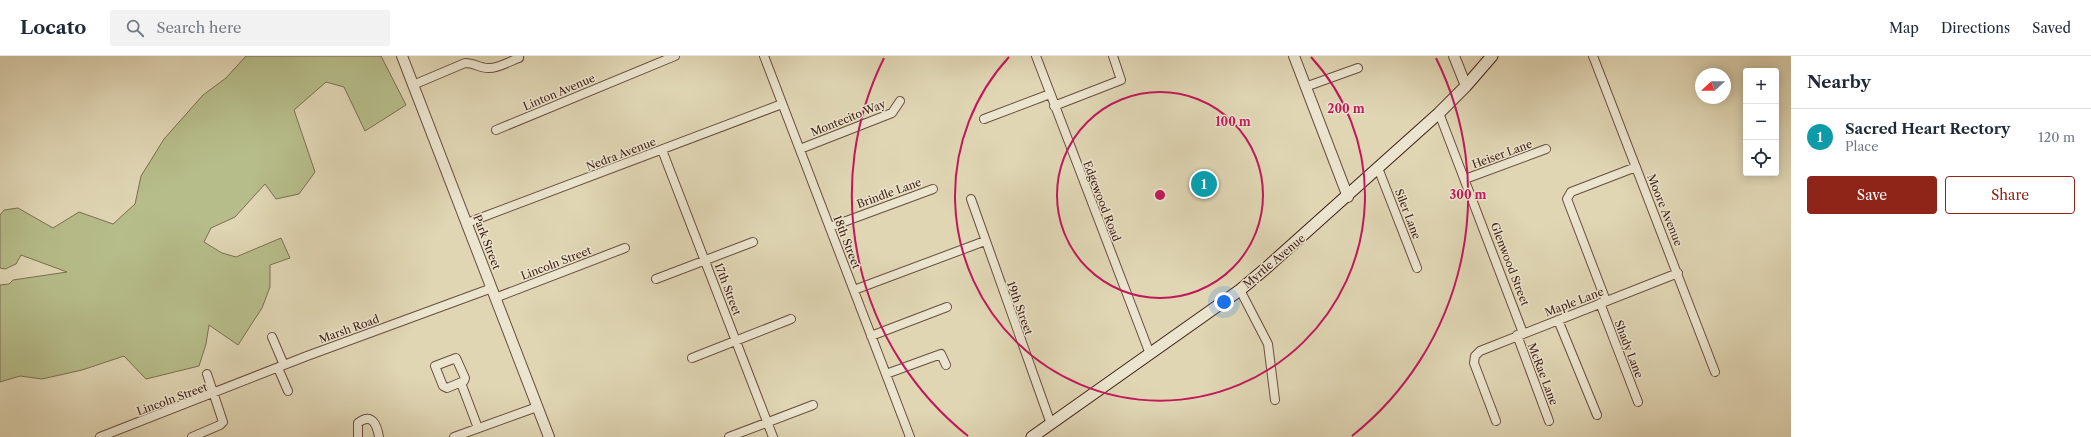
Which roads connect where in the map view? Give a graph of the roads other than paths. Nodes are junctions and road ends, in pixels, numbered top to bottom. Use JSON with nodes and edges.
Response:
{"nodes":[{"id":1,"x":402,"y":56,"type":"edge"},
{"id":2,"x":519,"y":56,"type":"edge"},
{"id":3,"x":675,"y":56,"type":"edge"},
{"id":4,"x":764,"y":56,"type":"edge"},
{"id":5,"x":1036,"y":56,"type":"edge"},
{"id":6,"x":1113,"y":56,"type":"edge"},
{"id":7,"x":1294,"y":56,"type":"edge"},
{"id":8,"x":1454,"y":56,"type":"edge"},
{"id":9,"x":1492,"y":56,"type":"edge"},
{"id":10,"x":1593,"y":56,"type":"edge"},
{"id":11,"x":664,"y":58,"type":"edge"},
{"id":12,"x":1358,"y":68,"type":"dead end"},
{"id":13,"x":413,"y":85,"type":"junction"},
{"id":14,"x":1466,"y":86,"type":"junction"},
{"id":15,"x":1305,"y":87,"type":"junction"},
{"id":16,"x":1050,"y":94,"type":"junction"},
{"id":17,"x":900,"y":101,"type":"dead end"},
{"id":18,"x":782,"y":104,"type":"junction"},
{"id":19,"x":1054,"y":106,"type":"junction"},
{"id":20,"x":1439,"y":113,"type":"junction"},
{"id":21,"x":984,"y":119,"type":"dead end"},
{"id":22,"x":496,"y":130,"type":"dead end"},
{"id":23,"x":800,"y":149,"type":"junction"},
{"id":24,"x":1546,"y":149,"type":"dead end"},
{"id":25,"x":662,"y":150,"type":"junction"},
{"id":26,"x":1636,"y":167,"type":"junction"},
{"id":27,"x":1378,"y":168,"type":"junction"},
{"id":28,"x":1465,"y":179,"type":"junction"},
{"id":29,"x":933,"y":188,"type":"dead end"},
{"id":30,"x":1348,"y":197,"type":"junction"},
{"id":31,"x":971,"y":199,"type":"dead end"},
{"id":32,"x":467,"y":223,"type":"junction"},
{"id":33,"x":830,"y":227,"type":"junction"},
{"id":34,"x":985,"y":240,"type":"junction"},
{"id":35,"x":753,"y":242,"type":"dead end"},
{"id":36,"x":625,"y":248,"type":"dead end"},
{"id":37,"x":705,"y":261,"type":"junction"},
{"id":38,"x":1417,"y":268,"type":"dead end"},
{"id":39,"x":1678,"y":273,"type":"junction"},
{"id":40,"x":656,"y":279,"type":"dead end"},
{"id":41,"x":854,"y":290,"type":"junction"},
{"id":42,"x":1240,"y":290,"type":"junction"},
{"id":43,"x":494,"y":293,"type":"junction"},
{"id":44,"x":1603,"y":302,"type":"junction"},
{"id":45,"x":948,"y":307,"type":"dead end"},
{"id":46,"x":791,"y":319,"type":"dead end"},
{"id":47,"x":1558,"y":320,"type":"junction"},
{"id":48,"x":1520,"y":334,"type":"junction"},
{"id":49,"x":871,"y":336,"type":"junction"},
{"id":50,"x":272,"y":337,"type":"dead end"},
{"id":51,"x":736,"y":341,"type":"junction"},
{"id":52,"x":1150,"y":354,"type":"junction"},
{"id":53,"x":692,"y":358,"type":"dead end"},
{"id":54,"x":946,"y":365,"type":"dead end"},
{"id":55,"x":281,"y":366,"type":"junction"},
{"id":56,"x":1715,"y":372,"type":"dead end"},
{"id":57,"x":206,"y":374,"type":"dead end"},
{"id":58,"x":886,"y":374,"type":"junction"},
{"id":59,"x":461,"y":383,"type":"dead end"},
{"id":60,"x":288,"y":391,"type":"dead end"},
{"id":61,"x":214,"y":394,"type":"junction"},
{"id":62,"x":1275,"y":400,"type":"dead end"},
{"id":63,"x":1638,"y":402,"type":"dead end"},
{"id":64,"x":813,"y":405,"type":"dead end"},
{"id":65,"x":537,"y":407,"type":"junction"},
{"id":66,"x":1597,"y":415,"type":"dead end"},
{"id":67,"x":1496,"y":421,"type":"dead end"},
{"id":68,"x":1549,"y":421,"type":"dead end"},
{"id":69,"x":768,"y":423,"type":"junction"},
{"id":70,"x":1051,"y":424,"type":"junction"},
{"id":71,"x":478,"y":428,"type":"junction"},
{"id":72,"x":100,"y":437,"type":"edge"},
{"id":73,"x":192,"y":437,"type":"edge"},
{"id":74,"x":358,"y":437,"type":"edge"},
{"id":75,"x":379,"y":437,"type":"edge"},
{"id":76,"x":454,"y":437,"type":"edge"},
{"id":77,"x":549,"y":437,"type":"edge"},
{"id":78,"x":729,"y":437,"type":"edge"},
{"id":79,"x":773,"y":437,"type":"edge"},
{"id":80,"x":910,"y":437,"type":"edge"},
{"id":81,"x":1032,"y":437,"type":"edge"}],
"edges":[{"from":1,"to":13,"type":"street","name":"Park Street"},
{"from":2,"to":13,"type":"street"},
{"from":3,"to":11,"type":"street","name":"Linton Avenue"},
{"from":4,"to":18,"type":"street","name":"18th Street"},
{"from":5,"to":16,"type":"street","name":"Edgewood Road"},
{"from":6,"to":19,"type":"street"},
{"from":7,"to":15,"type":"street"},
{"from":8,"to":14,"type":"street"},
{"from":9,"to":14,"type":"main road","name":"Myrtle Avenue"},
{"from":10,"to":26,"type":"street","name":"Moore Avenue"},
{"from":11,"to":22,"type":"street","name":"Linton Avenue"},
{"from":12,"to":15,"type":"street"},
{"from":13,"to":32,"type":"street","name":"Park Street"},
{"from":14,"to":20,"type":"main road","name":"Myrtle Avenue"},
{"from":15,"to":30,"type":"street"},
{"from":16,"to":19,"type":"street","name":"Edgewood Road"},
{"from":16,"to":21,"type":"street"},
{"from":17,"to":23,"type":"street","name":"Montecito Way"},
{"from":18,"to":23,"type":"street","name":"18th Street"},
{"from":18,"to":25,"type":"street","name":"Nedra Avenue"},
{"from":19,"to":52,"type":"street","name":"Edgewood Road"},
{"from":20,"to":27,"type":"main road","name":"Myrtle Avenue"},
{"from":20,"to":28,"type":"street","name":"Glenwood Street"},
{"from":23,"to":33,"type":"street","name":"18th Street"},
{"from":24,"to":28,"type":"street","name":"Heiser Lane"},
{"from":25,"to":32,"type":"street","name":"Nedra Avenue"},
{"from":25,"to":37,"type":"street","name":"17th Street"},
{"from":26,"to":39,"type":"street","name":"Moore Avenue"},
{"from":26,"to":44,"type":"street","name":"Shady Lane"},
{"from":27,"to":30,"type":"main road","name":"Myrtle Avenue"},
{"from":27,"to":38,"type":"street","name":"Siler Lane"},
{"from":28,"to":48,"type":"street","name":"Glenwood Street"},
{"from":29,"to":33,"type":"street","name":"Brindle Lane"},
{"from":30,"to":42,"type":"main road","name":"Myrtle Avenue"},
{"from":31,"to":34,"type":"street","name":"19th Street"},
{"from":32,"to":43,"type":"street","name":"Park Street"},
{"from":33,"to":41,"type":"street","name":"18th Street"},
{"from":34,"to":41,"type":"street"},
{"from":34,"to":70,"type":"street","name":"19th Street"},
{"from":35,"to":37,"type":"street"},
{"from":36,"to":43,"type":"street","name":"Lincoln Street"},
{"from":37,"to":40,"type":"street"},
{"from":37,"to":51,"type":"street","name":"17th Street"},
{"from":39,"to":44,"type":"street","name":"Maple Lane"},
{"from":39,"to":56,"type":"street","name":"Moore Avenue"},
{"from":41,"to":49,"type":"street","name":"18th Street"},
{"from":42,"to":52,"type":"main road","name":"Myrtle Avenue"},
{"from":42,"to":62,"type":"street"},
{"from":43,"to":55,"type":"street","name":"Marsh Road"},
{"from":43,"to":65,"type":"street","name":"Park Street"},
{"from":44,"to":47,"type":"street","name":"Maple Lane"},
{"from":44,"to":63,"type":"street","name":"Shady Lane"},
{"from":45,"to":49,"type":"street"},
{"from":46,"to":51,"type":"street"},
{"from":47,"to":48,"type":"street","name":"Maple Lane"},
{"from":47,"to":66,"type":"street"},
{"from":48,"to":67,"type":"street","name":"Maple Lane"},
{"from":48,"to":68,"type":"street","name":"McRae Lane"},
{"from":49,"to":58,"type":"street","name":"18th Street"},
{"from":50,"to":55,"type":"street"},
{"from":51,"to":53,"type":"street"},
{"from":51,"to":69,"type":"street","name":"17th Street"},
{"from":52,"to":70,"type":"main road","name":"Myrtle Avenue"},
{"from":54,"to":58,"type":"street"},
{"from":55,"to":60,"type":"street"},
{"from":55,"to":61,"type":"street","name":"Marsh Road"},
{"from":57,"to":61,"type":"street"},
{"from":58,"to":80,"type":"street","name":"18th Street"},
{"from":59,"to":71,"type":"street"},
{"from":61,"to":72,"type":"street","name":"Lincoln Street"},
{"from":61,"to":73,"type":"street","name":"Lincoln Street"},
{"from":64,"to":69,"type":"street"},
{"from":65,"to":71,"type":"street"},
{"from":65,"to":77,"type":"street","name":"Park Street"},
{"from":69,"to":78,"type":"street"},
{"from":69,"to":79,"type":"street","name":"17th Street"},
{"from":70,"to":81,"type":"main road","name":"Myrtle Avenue"},
{"from":71,"to":76,"type":"street"},
{"from":74,"to":75,"type":"street"}]}
